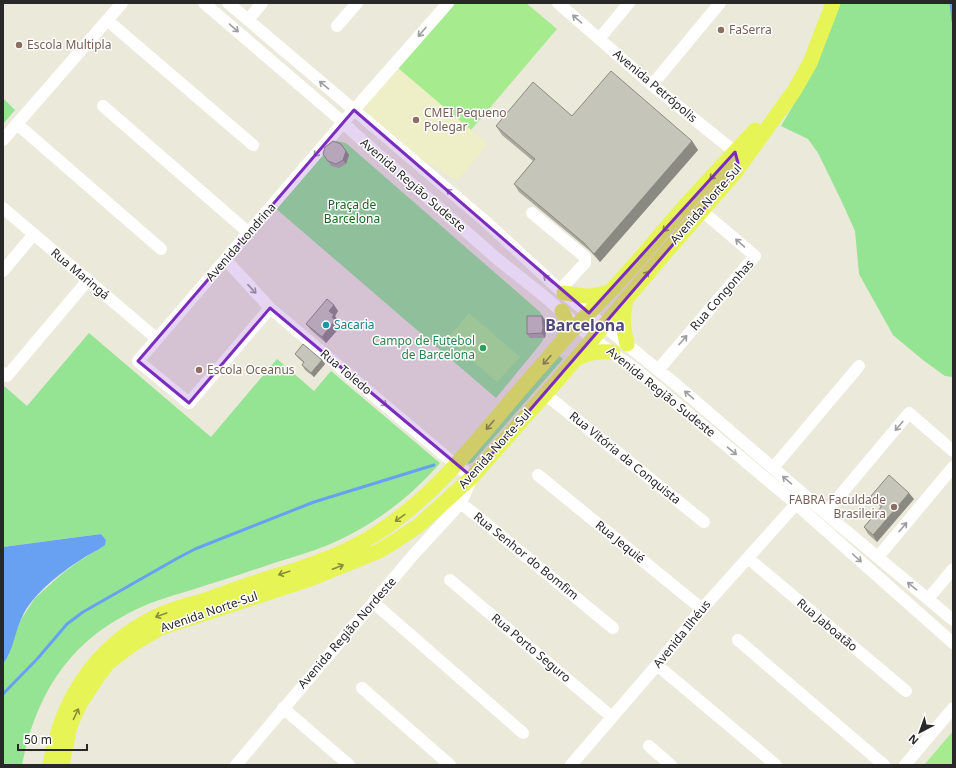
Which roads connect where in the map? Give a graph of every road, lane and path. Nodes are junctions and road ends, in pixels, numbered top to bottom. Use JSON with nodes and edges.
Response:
{"nodes":[{"id":1,"x":122,"y":3,"type":"edge"},
{"id":2,"x":204,"y":3,"type":"edge"},
{"id":3,"x":228,"y":3,"type":"edge"},
{"id":4,"x":262,"y":3,"type":"edge"},
{"id":5,"x":357,"y":3,"type":"edge"},
{"id":6,"x":448,"y":3,"type":"edge"},
{"id":7,"x":558,"y":3,"type":"edge"},
{"id":8,"x":629,"y":3,"type":"edge"},
{"id":9,"x":720,"y":3,"type":"edge"},
{"id":10,"x":825,"y":3,"type":"edge"},
{"id":11,"x":833,"y":3,"type":"edge"},
{"id":12,"x":107,"y":20,"type":"junction"},
{"id":13,"x":248,"y":20,"type":"junction"},
{"id":14,"x":336,"y":26,"type":"dead end"},
{"id":15,"x":599,"y":38,"type":"junction"},
{"id":16,"x":652,"y":85,"type":"junction"},
{"id":17,"x":103,"y":106,"type":"dead end"},
{"id":18,"x":354,"y":110,"type":"junction"},
{"id":19,"x":344,"y":123,"type":"junction"},
{"id":20,"x":17,"y":124,"type":"junction"},
{"id":21,"x":3,"y":140,"type":"edge"},
{"id":22,"x":252,"y":145,"type":"dead end"},
{"id":23,"x":735,"y":152,"type":"junction"},
{"id":24,"x":734,"y":174,"type":"junction"},
{"id":25,"x":3,"y":208,"type":"edge"},
{"id":26,"x":701,"y":210,"type":"junction"},
{"id":27,"x":532,"y":213,"type":"dead end"},
{"id":28,"x":485,"y":221,"type":"junction"},
{"id":29,"x":249,"y":233,"type":"junction"},
{"id":30,"x":34,"y":234,"type":"junction"},
{"id":31,"x":471,"y":237,"type":"junction"},
{"id":32,"x":508,"y":243,"type":"junction"},
{"id":33,"x":161,"y":249,"type":"dead end"},
{"id":34,"x":496,"y":257,"type":"junction"},
{"id":35,"x":226,"y":260,"type":"junction"},
{"id":36,"x":3,"y":271,"type":"edge"},
{"id":37,"x":88,"y":280,"type":"junction"},
{"id":38,"x":562,"y":291,"type":"junction"},
{"id":39,"x":609,"y":292,"type":"junction"},
{"id":40,"x":626,"y":300,"type":"junction"},
{"id":41,"x":270,"y":308,"type":"junction"},
{"id":42,"x":562,"y":312,"type":"junction"},
{"id":43,"x":588,"y":314,"type":"junction"},
{"id":44,"x":577,"y":325,"type":"junction"},
{"id":45,"x":603,"y":325,"type":"junction"},
{"id":46,"x":157,"y":339,"type":"junction"},
{"id":47,"x":593,"y":339,"type":"junction"},
{"id":48,"x":627,"y":344,"type":"junction"},
{"id":49,"x":559,"y":346,"type":"junction"},
{"id":50,"x":613,"y":352,"type":"junction"},
{"id":51,"x":574,"y":361,"type":"junction"},
{"id":52,"x":860,"y":366,"type":"dead end"},
{"id":53,"x":658,"y":370,"type":"junction"},
{"id":54,"x":5,"y":374,"type":"edge"},
{"id":55,"x":545,"y":394,"type":"junction"},
{"id":56,"x":953,"y":451,"type":"edge"},
{"id":57,"x":456,"y":465,"type":"junction"},
{"id":58,"x":953,"y":467,"type":"edge"},
{"id":59,"x":773,"y":468,"type":"junction"},
{"id":60,"x":538,"y":474,"type":"dead end"},
{"id":61,"x":472,"y":477,"type":"junction"},
{"id":62,"x":461,"y":503,"type":"junction"},
{"id":63,"x":796,"y":504,"type":"junction"},
{"id":64,"x":826,"y":512,"type":"junction"},
{"id":65,"x":704,"y":522,"type":"dead end"},
{"id":66,"x":878,"y":557,"type":"junction"},
{"id":67,"x":748,"y":558,"type":"junction"},
{"id":68,"x":953,"y":569,"type":"edge"},
{"id":69,"x":450,"y":580,"type":"dead end"},
{"id":70,"x":928,"y":599,"type":"junction"},
{"id":71,"x":374,"y":603,"type":"junction"},
{"id":72,"x":702,"y":609,"type":"junction"},
{"id":73,"x":953,"y":620,"type":"edge"},
{"id":74,"x":613,"y":628,"type":"dead end"},
{"id":75,"x":738,"y":640,"type":"dead end"},
{"id":76,"x":953,"y":644,"type":"edge"},
{"id":77,"x":657,"y":665,"type":"junction"},
{"id":78,"x":362,"y":688,"type":"dead end"},
{"id":79,"x":906,"y":691,"type":"dead end"},
{"id":80,"x":283,"y":708,"type":"junction"},
{"id":81,"x":953,"y":708,"type":"edge"},
{"id":82,"x":612,"y":717,"type":"junction"},
{"id":83,"x":523,"y":733,"type":"dead end"},
{"id":84,"x":649,"y":746,"type":"dead end"},
{"id":85,"x":50,"y":765,"type":"edge"},
{"id":86,"x":62,"y":765,"type":"edge"},
{"id":87,"x":236,"y":765,"type":"edge"},
{"id":88,"x":349,"y":765,"type":"edge"},
{"id":89,"x":450,"y":765,"type":"edge"},
{"id":90,"x":571,"y":765,"type":"edge"},
{"id":91,"x":671,"y":765,"type":"edge"},
{"id":92,"x":776,"y":765,"type":"edge"},
{"id":93,"x":884,"y":765,"type":"edge"},
{"id":94,"x":905,"y":765,"type":"edge"}],
"edges":[{"from":1,"to":12,"type":"street"},
{"from":2,"to":19,"type":"street","name":"Avenida Região Sudeste","one_way":true},
{"from":3,"to":13,"type":"street","name":"Avenida Região Sudeste"},
{"from":4,"to":13,"type":"street"},
{"from":5,"to":14,"type":"street"},
{"from":6,"to":18,"type":"street","name":"Avenida Londrina","one_way":true},
{"from":15,"to":7,"type":"street","name":"Avenida Petrópolis","one_way":true},
{"from":8,"to":15,"type":"street"},
{"from":9,"to":16,"type":"street"},
{"from":10,"to":23,"type":"main road","name":"Avenida Norte-Sul"},
{"from":11,"to":24,"type":"main road","name":"Avenida Norte-Sul"},
{"from":12,"to":20,"type":"street"},
{"from":12,"to":22,"type":"street"},
{"from":18,"to":13,"type":"street","name":"Avenida Região Sudeste","one_way":true},
{"from":15,"to":16,"type":"street","name":"Avenida Petrópolis"},
{"from":16,"to":23,"type":"street","name":"Avenida Petrópolis"},
{"from":17,"to":29,"type":"street"},
{"from":18,"to":19,"type":"street","name":"Avenida Londrina"},
{"from":28,"to":18,"type":"street","name":"Avenida Região Sudeste","one_way":true},
{"from":19,"to":29,"type":"street","name":"Avenida Londrina","one_way":true},
{"from":19,"to":31,"type":"street","name":"Avenida Região Sudeste"},
{"from":20,"to":21,"type":"street"},
{"from":20,"to":33,"type":"street"},
{"from":23,"to":24,"type":"street"},
{"from":23,"to":39,"type":"main road","name":"Avenida Norte-Sul","one_way":true},
{"from":24,"to":26,"type":"main road","name":"Avenida Norte-Sul"},
{"from":25,"to":30,"type":"street","name":"Rua Maringá"},
{"from":40,"to":26,"type":"main road","name":"Avenida Norte-Sul","one_way":true},
{"from":53,"to":26,"type":"street","name":"Rua Congonhas","one_way":true},
{"from":27,"to":38,"type":"street"},
{"from":28,"to":31,"type":"street"},
{"from":28,"to":32,"type":"street","name":"Avenida Região Sudeste"},
{"from":29,"to":35,"type":"street","name":"Avenida Londrina"},
{"from":30,"to":36,"type":"street"},
{"from":30,"to":37,"type":"street","name":"Rua Maringá"},
{"from":31,"to":34,"type":"street","name":"Avenida Região Sudeste"},
{"from":32,"to":34,"type":"street"},
{"from":38,"to":32,"type":"street","name":"Avenida Região Sudeste","one_way":true},
{"from":34,"to":42,"type":"street","name":"Avenida Região Sudeste"},
{"from":35,"to":41,"type":"street","name":"Rua Toledo","one_way":true},
{"from":35,"to":46,"type":"street","name":"Avenida Londrina"},
{"from":37,"to":46,"type":"street","name":"Rua Maringá"},
{"from":37,"to":54,"type":"street"},
{"from":38,"to":39,"type":"main road"},
{"from":38,"to":43,"type":"street","name":"Avenida Região Sudeste"},
{"from":39,"to":43,"type":"main road","name":"Avenida Norte-Sul"},
{"from":40,"to":45,"type":"main road","name":"Avenida Norte-Sul"},
{"from":40,"to":48,"type":"main road"},
{"from":41,"to":46,"type":"street","name":"Avenida Londrina"},
{"from":41,"to":57,"type":"street","name":"Rua Toledo","one_way":true},
{"from":42,"to":44,"type":"street","name":"Avenida Região Sudeste"},
{"from":42,"to":49,"type":"main road"},
{"from":43,"to":44,"type":"main road","name":"Avenida Norte-Sul"},
{"from":43,"to":45,"type":"street","name":"Avenida Região Sudeste"},
{"from":44,"to":47,"type":"street","name":"Avenida Região Sudeste"},
{"from":44,"to":49,"type":"main road","name":"Avenida Norte-Sul"},
{"from":45,"to":47,"type":"main road","name":"Avenida Norte-Sul"},
{"from":45,"to":48,"type":"street","name":"Avenida Região Sudeste"},
{"from":47,"to":50,"type":"street","name":"Avenida Região Sudeste"},
{"from":47,"to":51,"type":"main road","name":"Avenida Norte-Sul"},
{"from":48,"to":53,"type":"street","name":"Avenida Região Sudeste"},
{"from":49,"to":57,"type":"main road","name":"Avenida Norte-Sul","one_way":true},
{"from":50,"to":51,"type":"main road"},
{"from":50,"to":63,"type":"street","name":"Avenida Região Sudeste","one_way":true},
{"from":51,"to":55,"type":"main road","name":"Avenida Norte-Sul"},
{"from":52,"to":59,"type":"street"},
{"from":59,"to":53,"type":"street","name":"Avenida Região Sudeste","one_way":true},
{"from":55,"to":61,"type":"main road","name":"Avenida Norte-Sul"},
{"from":55,"to":65,"type":"street","name":"Rua Vitória da Conquista"},
{"from":56,"to":64,"type":"street","one_way":true},
{"from":57,"to":61,"type":"street","name":"Rua Toledo"},
{"from":57,"to":85,"type":"main road","name":"Avenida Norte-Sul","one_way":true},
{"from":66,"to":58,"type":"street","one_way":true},
{"from":64,"to":59,"type":"street","name":"Avenida Região Sudeste","one_way":true},
{"from":60,"to":72,"type":"street","name":"Rua Jequié"},
{"from":61,"to":62,"type":"street"},
{"from":86,"to":61,"type":"main road","name":"Avenida Norte-Sul","one_way":true},
{"from":62,"to":71,"type":"street","name":"Avenida Região Nordeste"},
{"from":62,"to":74,"type":"street","name":"Rua Senhor do Bomfim"},
{"from":63,"to":67,"type":"street","name":"Avenida Ilhéus"},
{"from":63,"to":76,"type":"street","name":"Avenida Região Sudeste","one_way":true},
{"from":64,"to":66,"type":"street","name":"Avenida Região Sudeste"},
{"from":70,"to":66,"type":"street","name":"Avenida Região Sudeste","one_way":true},
{"from":67,"to":72,"type":"street","name":"Avenida Ilhéus"},
{"from":67,"to":79,"type":"street","name":"Rua Jaboatão"},
{"from":68,"to":70,"type":"street"},
{"from":69,"to":82,"type":"street","name":"Rua Porto Seguro"},
{"from":70,"to":73,"type":"street","name":"Avenida Região Sudeste"},
{"from":71,"to":80,"type":"street","name":"Avenida Região Nordeste"},
{"from":71,"to":83,"type":"street"},
{"from":72,"to":77,"type":"street","name":"Avenida Ilhéus"},
{"from":75,"to":93,"type":"street"},
{"from":77,"to":82,"type":"street","name":"Avenida Ilhéus"},
{"from":77,"to":92,"type":"street"},
{"from":78,"to":89,"type":"street"},
{"from":80,"to":87,"type":"street","name":"Avenida Região Nordeste"},
{"from":80,"to":88,"type":"street"},
{"from":81,"to":94,"type":"street"},
{"from":82,"to":90,"type":"street","name":"Avenida Ilhéus"},
{"from":84,"to":91,"type":"street"}]}
